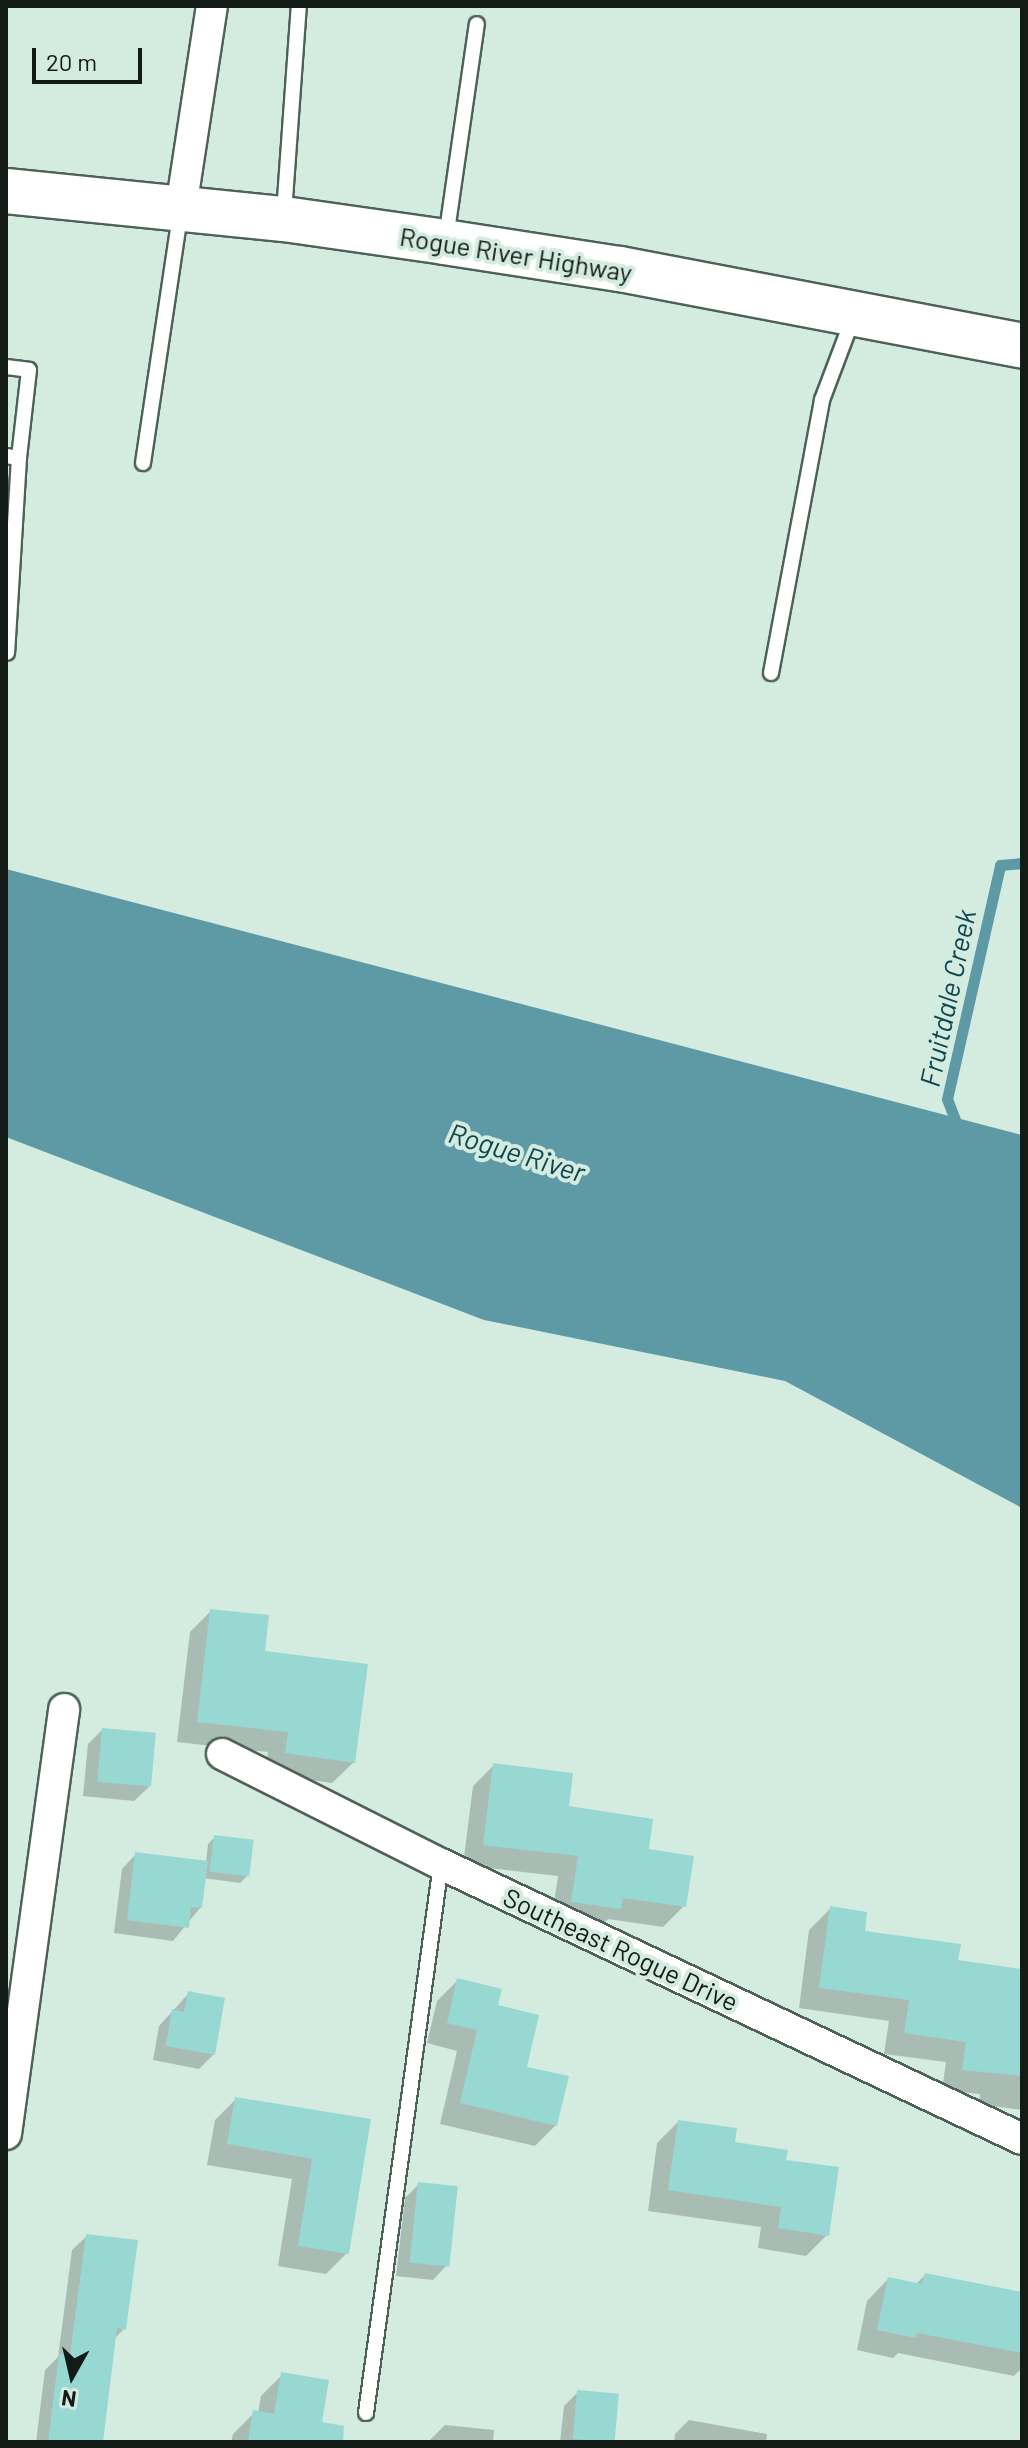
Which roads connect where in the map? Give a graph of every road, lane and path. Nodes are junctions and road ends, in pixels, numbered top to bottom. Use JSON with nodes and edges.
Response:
{"nodes":[{"id":1,"x":212,"y":6,"type":"edge"},
{"id":2,"x":299,"y":6,"type":"edge"},
{"id":3,"x":477,"y":24,"type":"dead end"},
{"id":4,"x":6,"y":191,"type":"edge"},
{"id":5,"x":181,"y":208,"type":"junction"},
{"id":6,"x":284,"y":219,"type":"junction"},
{"id":7,"x":445,"y":242,"type":"junction"},
{"id":8,"x":854,"y":314,"type":"junction"},
{"id":9,"x":1022,"y":346,"type":"edge"},
{"id":10,"x":6,"y":367,"type":"edge"},
{"id":11,"x":13,"y":457,"type":"edge"},
{"id":12,"x":143,"y":463,"type":"dead end"},
{"id":13,"x":7,"y":653,"type":"edge"},
{"id":14,"x":771,"y":673,"type":"dead end"},
{"id":15,"x":64,"y":1709,"type":"dead end"},
{"id":16,"x":222,"y":1754,"type":"dead end"},
{"id":17,"x":441,"y":1864,"type":"junction"},
{"id":18,"x":6,"y":2134,"type":"edge"},
{"id":19,"x":1022,"y":2139,"type":"edge"},
{"id":20,"x":366,"y":2413,"type":"dead end"}],
"edges":[{"from":1,"to":5,"type":"street"},
{"from":2,"to":6,"type":"lane"},
{"from":3,"to":7,"type":"lane"},
{"from":4,"to":5,"type":"main road","name":"Rogue River Highway"},
{"from":5,"to":6,"type":"main road","name":"Rogue River Highway"},
{"from":5,"to":12,"type":"lane"},
{"from":6,"to":7,"type":"main road","name":"Rogue River Highway"},
{"from":7,"to":8,"type":"main road","name":"Rogue River Highway"},
{"from":8,"to":9,"type":"main road","name":"Rogue River Highway"},
{"from":8,"to":14,"type":"lane"},
{"from":10,"to":11,"type":"lane"},
{"from":11,"to":13,"type":"lane"},
{"from":15,"to":18,"type":"street"},
{"from":16,"to":17,"type":"street","name":"Southeast Rogue Drive"},
{"from":17,"to":19,"type":"street","name":"Southeast Rogue Drive"},
{"from":17,"to":20,"type":"lane"}]}
